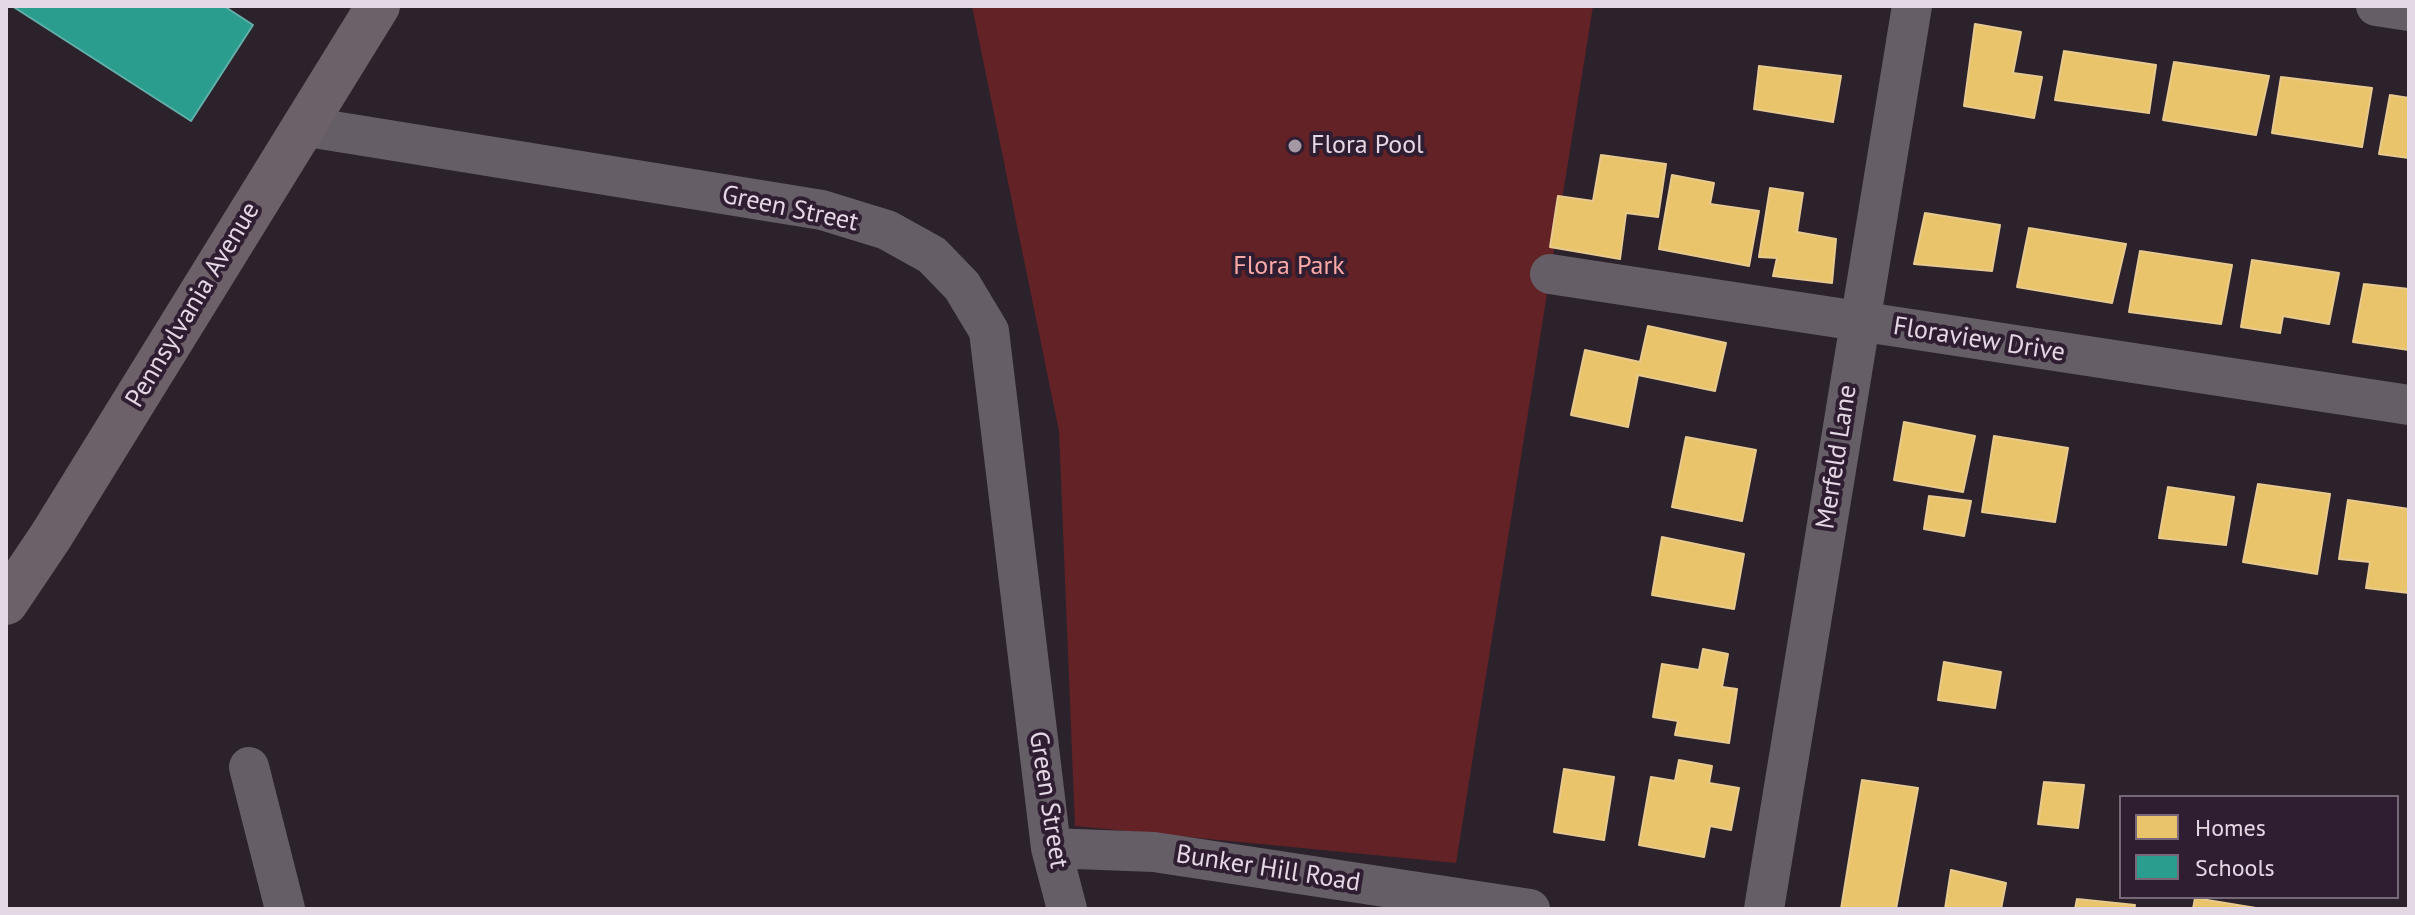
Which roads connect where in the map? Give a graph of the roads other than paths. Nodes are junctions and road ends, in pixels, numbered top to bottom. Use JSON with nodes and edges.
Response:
{"nodes":[{"id":1,"x":378,"y":6,"type":"edge"},
{"id":2,"x":1912,"y":6,"type":"edge"},
{"id":3,"x":2376,"y":6,"type":"edge"},
{"id":4,"x":2409,"y":11,"type":"edge"},
{"id":5,"x":302,"y":126,"type":"junction"},
{"id":6,"x":1550,"y":274,"type":"dead end"},
{"id":7,"x":1860,"y":321,"type":"junction"},
{"id":8,"x":2409,"y":405,"type":"edge"},
{"id":9,"x":6,"y":603,"type":"edge"},
{"id":10,"x":249,"y":767,"type":"dead end"},
{"id":11,"x":1051,"y":848,"type":"junction"},
{"id":12,"x":285,"y":909,"type":"edge"},
{"id":13,"x":1067,"y":909,"type":"edge"},
{"id":14,"x":1530,"y":909,"type":"edge"},
{"id":15,"x":1764,"y":909,"type":"edge"}],
"edges":[{"from":1,"to":5,"type":"main road","name":"Pennsylvania Avenue"},
{"from":2,"to":7,"type":"street","name":"Merfeld Lane"},
{"from":3,"to":4,"type":"street"},
{"from":5,"to":9,"type":"main road","name":"Pennsylvania Avenue"},
{"from":5,"to":11,"type":"street","name":"Green Street"},
{"from":6,"to":7,"type":"street","name":"Floraview Drive"},
{"from":7,"to":8,"type":"street","name":"Floraview Drive"},
{"from":7,"to":15,"type":"street","name":"Merfeld Lane"},
{"from":10,"to":12,"type":"street"},
{"from":11,"to":13,"type":"street","name":"Green Street"},
{"from":11,"to":14,"type":"street","name":"Bunker Hill Road"}]}
